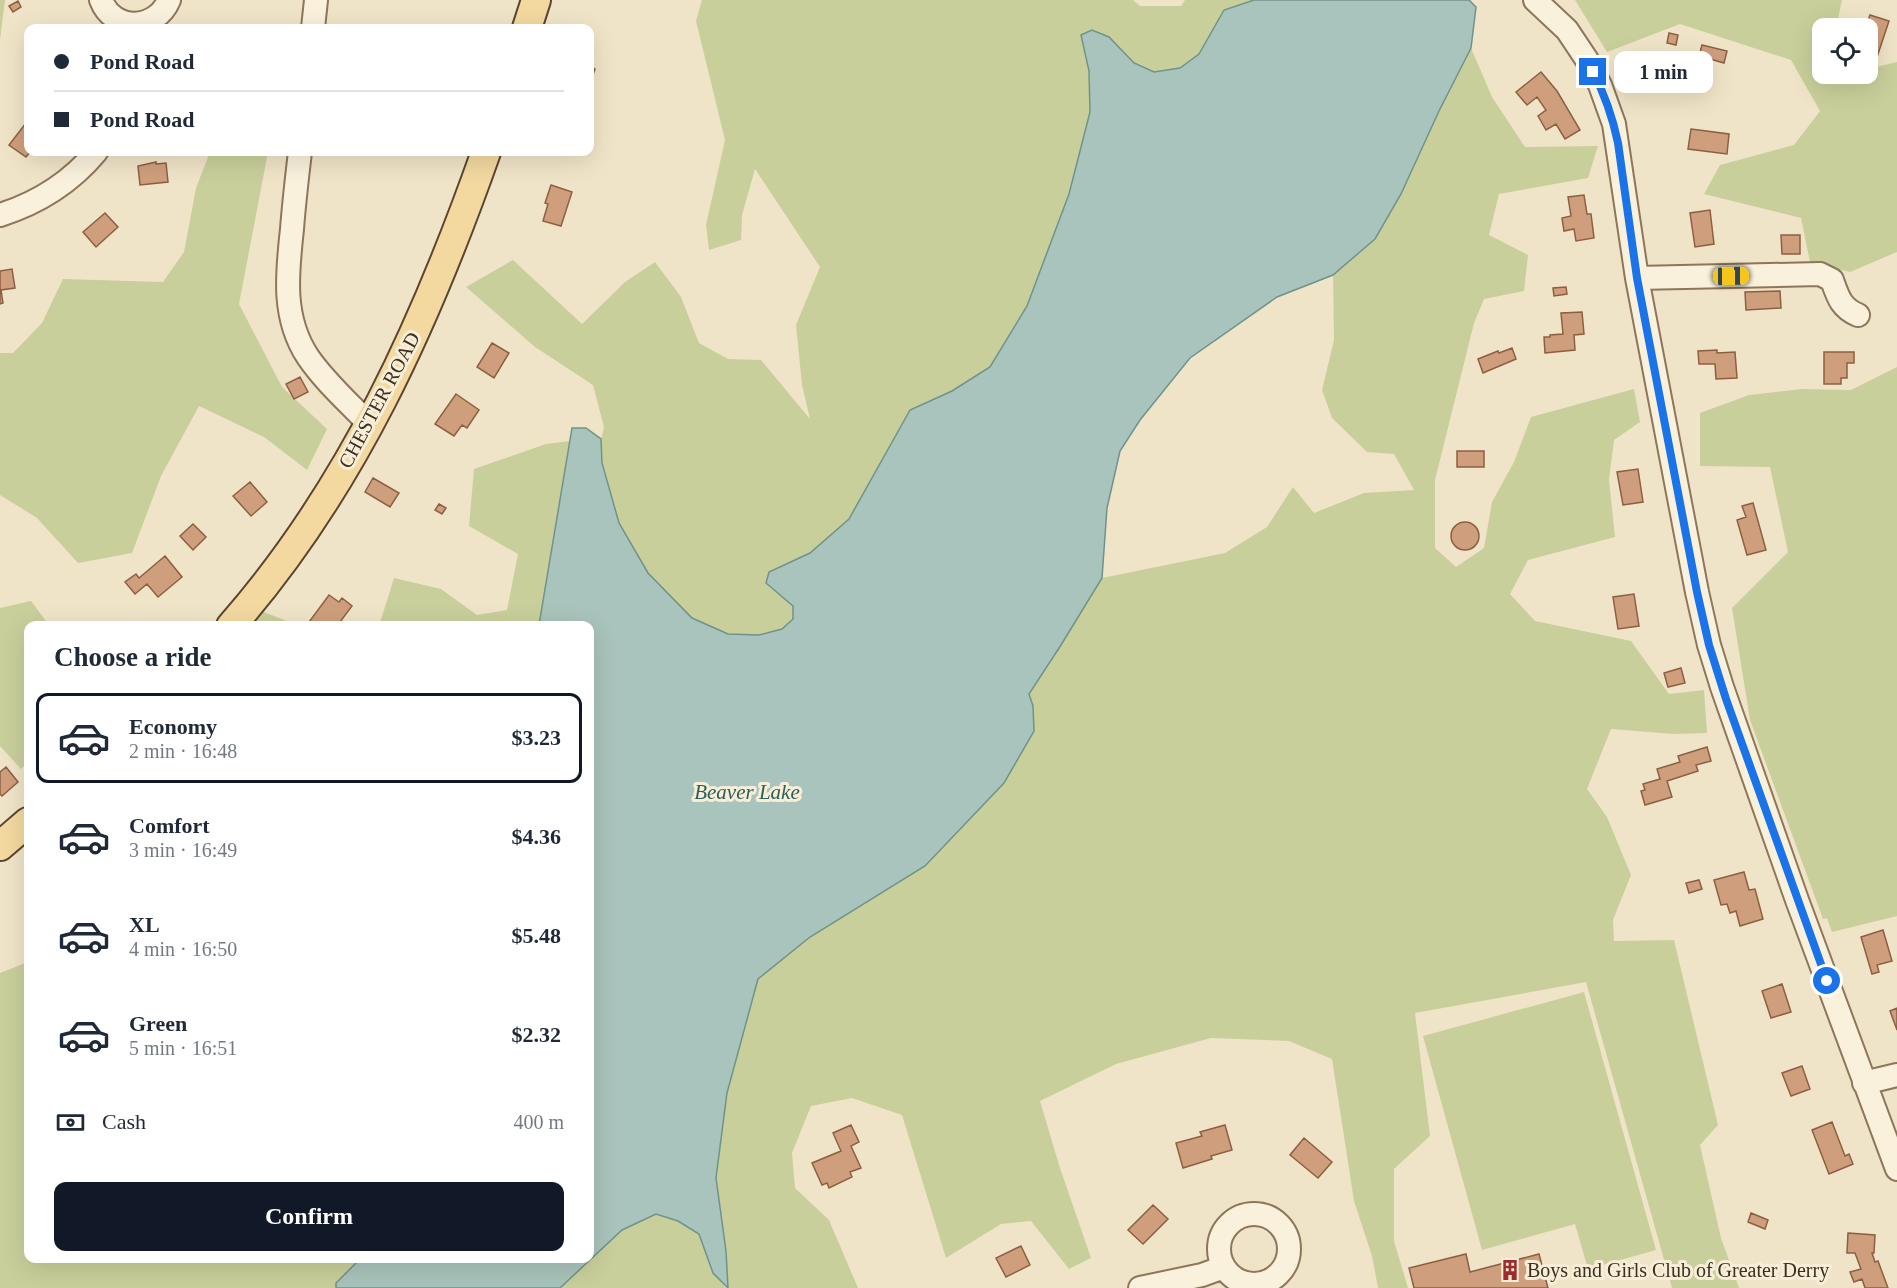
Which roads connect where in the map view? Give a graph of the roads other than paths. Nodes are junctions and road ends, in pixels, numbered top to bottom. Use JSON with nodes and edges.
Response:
{"nodes":[{"id":1,"x":100,"y":0,"type":"edge"},
{"id":2,"x":169,"y":0,"type":"edge"},
{"id":3,"x":316,"y":0,"type":"edge"},
{"id":4,"x":536,"y":0,"type":"edge"},
{"id":5,"x":1535,"y":0,"type":"edge"},
{"id":6,"x":131,"y":24,"type":"edge"},
{"id":7,"x":143,"y":24,"type":"edge"},
{"id":8,"x":313,"y":24,"type":"edge"},
{"id":9,"x":528,"y":24,"type":"edge"},
{"id":10,"x":92,"y":156,"type":"edge"},
{"id":11,"x":300,"y":156,"type":"edge"},
{"id":12,"x":485,"y":156,"type":"edge"},
{"id":13,"x":0,"y":215,"type":"edge"},
{"id":14,"x":1637,"y":278,"type":"junction"},
{"id":15,"x":1858,"y":315,"type":"dead end"},
{"id":16,"x":370,"y":425,"type":"junction"},
{"id":17,"x":235,"y":621,"type":"edge"},
{"id":18,"x":24,"y":825,"type":"edge"},
{"id":19,"x":0,"y":846,"type":"edge"},
{"id":20,"x":1897,"y":1075,"type":"edge"},
{"id":21,"x":1864,"y":1083,"type":"junction"},
{"id":22,"x":1897,"y":1169,"type":"edge"},
{"id":23,"x":1224,"y":1267,"type":"dead end"},
{"id":24,"x":1140,"y":1288,"type":"edge"}],
"edges":[{"from":1,"to":6,"type":"street"},
{"from":2,"to":7,"type":"street"},
{"from":3,"to":8,"type":"street"},
{"from":4,"to":9,"type":"main road"},
{"from":5,"to":14,"type":"street"},
{"from":10,"to":13,"type":"street"},
{"from":11,"to":16,"type":"street"},
{"from":12,"to":16,"type":"main road","name":"CHESTER ROAD"},
{"from":14,"to":15,"type":"street"},
{"from":14,"to":21,"type":"street"},
{"from":16,"to":17,"type":"main road","name":"CHESTER ROAD"},
{"from":18,"to":19,"type":"main road"},
{"from":20,"to":21,"type":"street"},
{"from":21,"to":22,"type":"street"},
{"from":23,"to":24,"type":"street"}]}
